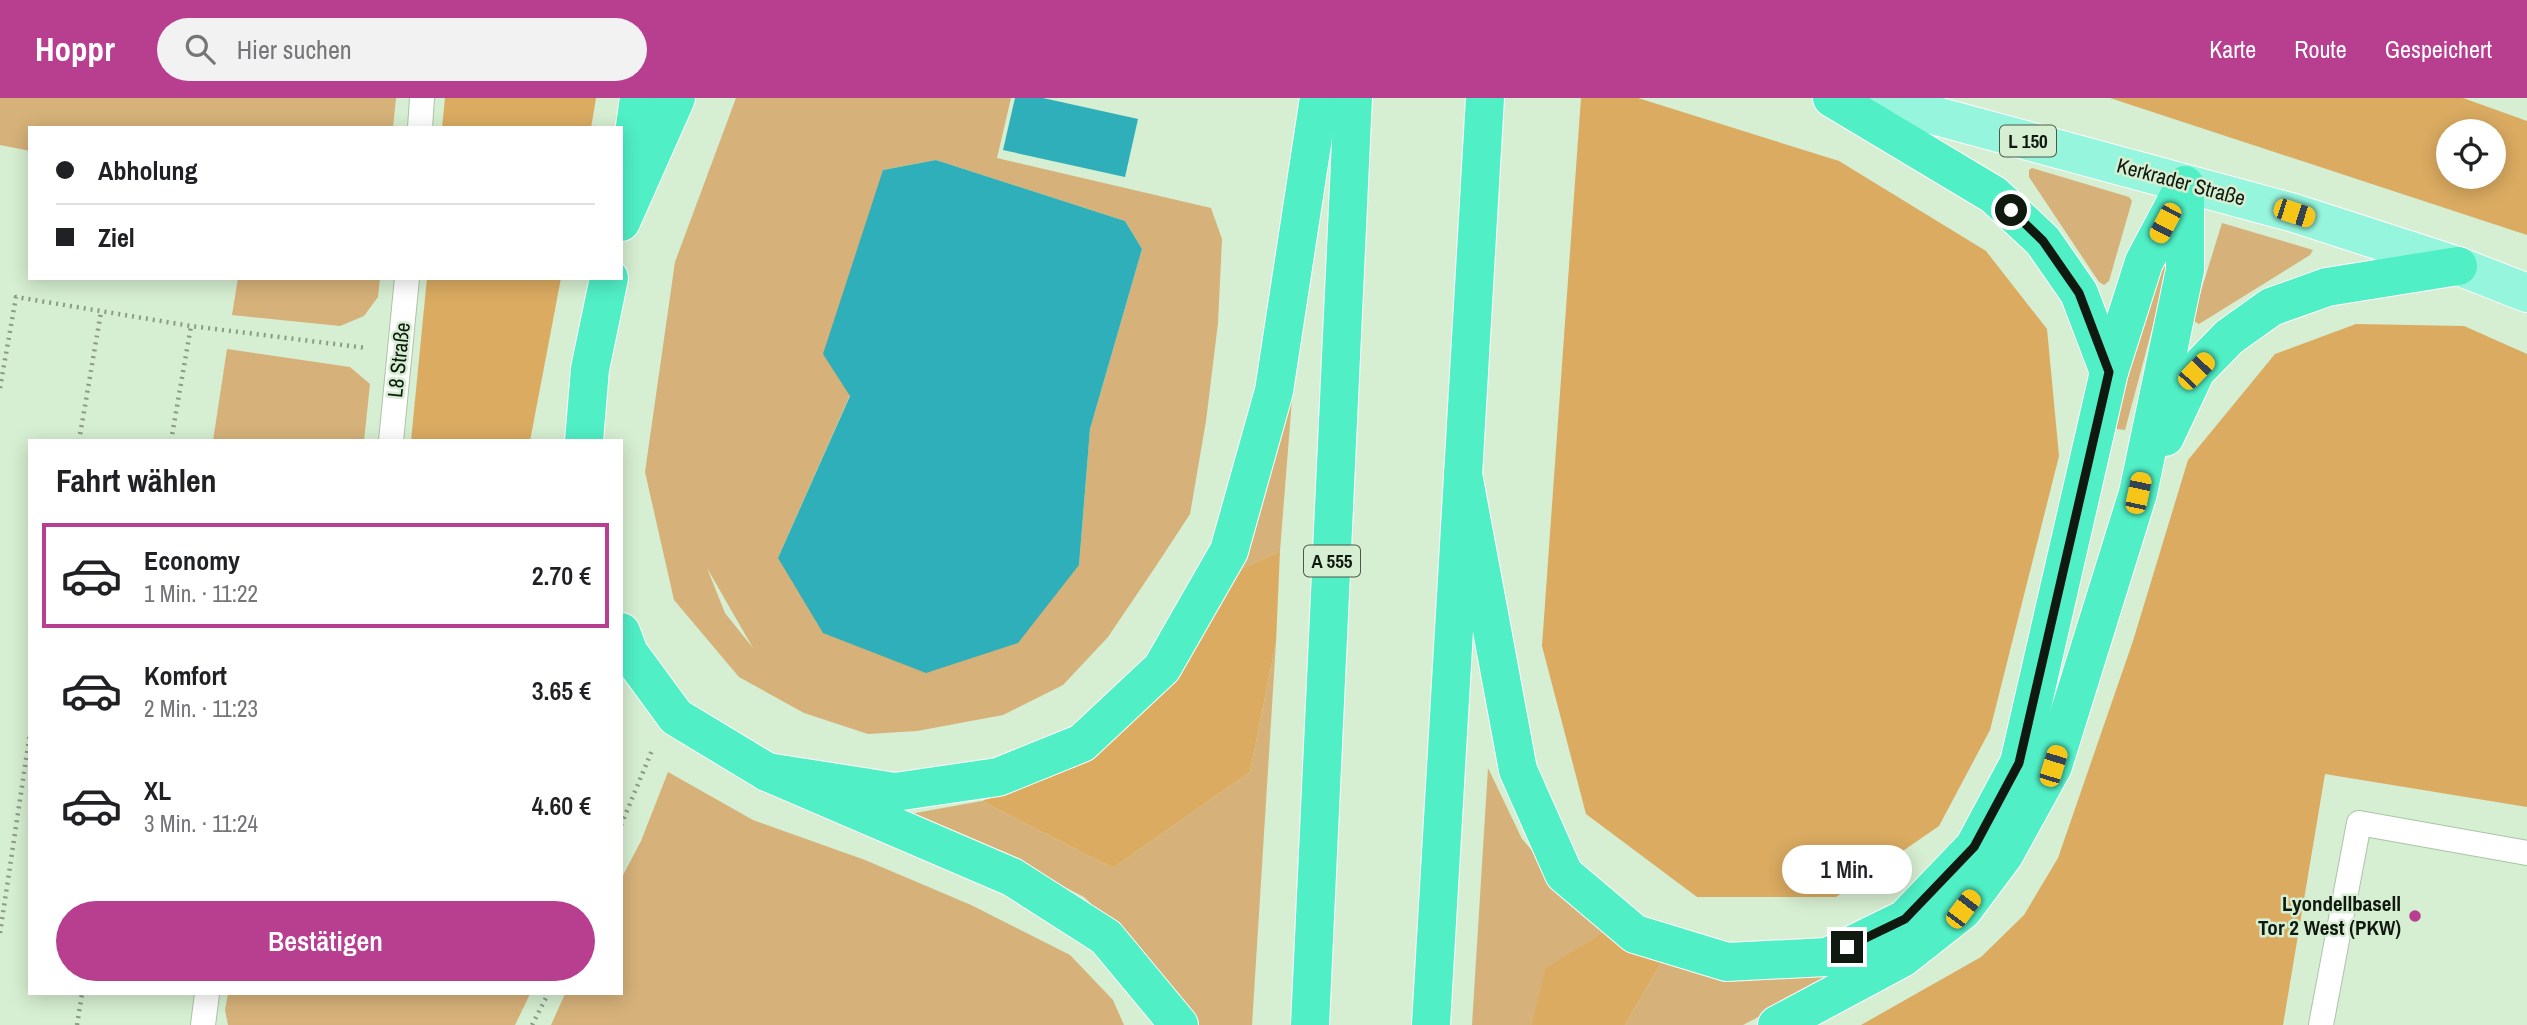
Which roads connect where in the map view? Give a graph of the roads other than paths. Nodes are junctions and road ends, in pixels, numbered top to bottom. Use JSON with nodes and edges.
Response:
{"nodes":[{"id":1,"x":422,"y":98,"type":"edge"},
{"id":2,"x":639,"y":98,"type":"edge"},
{"id":3,"x":676,"y":98,"type":"edge"},
{"id":4,"x":1320,"y":98,"type":"edge"},
{"id":5,"x":1353,"y":98,"type":"edge"},
{"id":6,"x":1485,"y":98,"type":"edge"},
{"id":7,"x":1832,"y":98,"type":"edge"},
{"id":8,"x":1870,"y":98,"type":"edge"},
{"id":9,"x":420,"y":126,"type":"edge"},
{"id":10,"x":2185,"y":185,"type":"junction"},
{"id":11,"x":623,"y":208,"type":"edge"},
{"id":12,"x":623,"y":217,"type":"edge"},
{"id":13,"x":2458,"y":266,"type":"junction"},
{"id":14,"x":407,"y":280,"type":"edge"},
{"id":15,"x":609,"y":280,"type":"edge"},
{"id":16,"x":2527,"y":293,"type":"edge"},
{"id":17,"x":2109,"y":372,"type":"junction"},
{"id":18,"x":391,"y":439,"type":"edge"},
{"id":19,"x":584,"y":439,"type":"edge"},
{"id":20,"x":1464,"y":474,"type":"junction"},
{"id":21,"x":2138,"y":493,"type":"junction"},
{"id":22,"x":623,"y":637,"type":"edge"},
{"id":23,"x":767,"y":772,"type":"junction"},
{"id":24,"x":2527,"y":853,"type":"edge"},
{"id":25,"x":207,"y":995,"type":"edge"},
{"id":26,"x":203,"y":1025,"type":"edge"},
{"id":27,"x":1179,"y":1025,"type":"edge"},
{"id":28,"x":1310,"y":1025,"type":"edge"},
{"id":29,"x":1431,"y":1025,"type":"edge"},
{"id":30,"x":1777,"y":1025,"type":"edge"},
{"id":31,"x":2321,"y":1025,"type":"edge"}],
"edges":[{"from":1,"to":9,"type":"lane"},
{"from":2,"to":11,"type":"highway"},
{"from":3,"to":12,"type":"highway"},
{"from":4,"to":23,"type":"highway"},
{"from":5,"to":28,"type":"highway","number":"A 555"},
{"from":6,"to":20,"type":"highway"},
{"from":7,"to":17,"type":"highway"},
{"from":8,"to":10,"type":"main road","name":"Kerkrader Straße","number":"L 150"},
{"from":10,"to":13,"type":"main road","name":"Kerkrader Straße","number":"L 150"},
{"from":10,"to":17,"type":"highway"},
{"from":10,"to":21,"type":"highway"},
{"from":13,"to":16,"type":"main road","name":"Kerkrader Straße","number":"L 150"},
{"from":13,"to":21,"type":"highway"},
{"from":14,"to":18,"type":"lane","name":"L8 Straße"},
{"from":15,"to":19,"type":"highway"},
{"from":17,"to":20,"type":"highway"},
{"from":20,"to":29,"type":"highway"},
{"from":21,"to":30,"type":"highway"},
{"from":22,"to":23,"type":"highway"},
{"from":23,"to":27,"type":"highway"},
{"from":24,"to":31,"type":"lane"},
{"from":25,"to":26,"type":"lane"}]}
